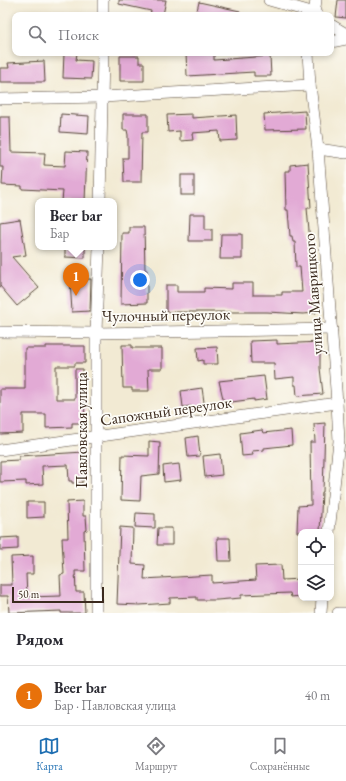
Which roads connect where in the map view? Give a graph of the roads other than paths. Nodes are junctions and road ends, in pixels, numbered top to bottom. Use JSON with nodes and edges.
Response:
{"nodes":[{"id":1,"x":103,"y":0,"type":"edge"},
{"id":2,"x":269,"y":0,"type":"edge"},
{"id":3,"x":316,"y":0,"type":"edge"},
{"id":4,"x":103,"y":12,"type":"edge"},
{"id":5,"x":308,"y":12,"type":"edge"},
{"id":6,"x":315,"y":12,"type":"edge"},
{"id":7,"x":334,"y":27,"type":"edge"},
{"id":8,"x":346,"y":34,"type":"edge"},
{"id":9,"x":346,"y":39,"type":"edge"},
{"id":10,"x":334,"y":41,"type":"edge"},
{"id":11,"x":103,"y":56,"type":"edge"},
{"id":12,"x":308,"y":56,"type":"edge"},
{"id":13,"x":310,"y":85,"type":"junction"},
{"id":14,"x":102,"y":97,"type":"junction"},
{"id":15,"x":0,"y":99,"type":"edge"},
{"id":16,"x":318,"y":148,"type":"junction"},
{"id":17,"x":346,"y":153,"type":"edge"},
{"id":18,"x":100,"y":198,"type":"edge"},
{"id":19,"x":99,"y":250,"type":"edge"},
{"id":20,"x":332,"y":329,"type":"junction"},
{"id":21,"x":0,"y":332,"type":"edge"},
{"id":22,"x":96,"y":333,"type":"junction"},
{"id":23,"x":337,"y":403,"type":"junction"},
{"id":24,"x":97,"y":437,"type":"junction"},
{"id":25,"x":0,"y":450,"type":"edge"},
{"id":26,"x":329,"y":529,"type":"edge"},
{"id":27,"x":322,"y":601,"type":"edge"},
{"id":28,"x":96,"y":613,"type":"edge"},
{"id":29,"x":321,"y":613,"type":"edge"},
{"id":30,"x":338,"y":613,"type":"edge"},
{"id":31,"x":346,"y":613,"type":"edge"}],
"edges":[{"from":1,"to":4,"type":"street"},
{"from":2,"to":5,"type":"street"},
{"from":3,"to":6,"type":"street"},
{"from":7,"to":8,"type":"street"},
{"from":9,"to":10,"type":"street"},
{"from":11,"to":14,"type":"street"},
{"from":12,"to":13,"type":"street","name":"улица Маврицкого"},
{"from":13,"to":14,"type":"street"},
{"from":13,"to":16,"type":"street","name":"улица Маврицкого"},
{"from":14,"to":15,"type":"street"},
{"from":14,"to":18,"type":"street"},
{"from":16,"to":17,"type":"street"},
{"from":16,"to":20,"type":"street","name":"улица Маврицкого"},
{"from":19,"to":22,"type":"street","name":"Павловская улица"},
{"from":20,"to":22,"type":"street","name":"Чулочный переулок"},
{"from":20,"to":23,"type":"street","name":"улица Маврицкого"},
{"from":21,"to":22,"type":"street","name":"Чулочный переулок"},
{"from":22,"to":24,"type":"street","name":"Павловская улица"},
{"from":23,"to":24,"type":"street","name":"Сапожный переулок"},
{"from":23,"to":26,"type":"street","name":"улица Маврицкого"},
{"from":24,"to":25,"type":"street","name":"Сапожный переулок"},
{"from":24,"to":28,"type":"street","name":"Павловская улица"},
{"from":27,"to":29,"type":"street"},
{"from":30,"to":31,"type":"street"}]}
